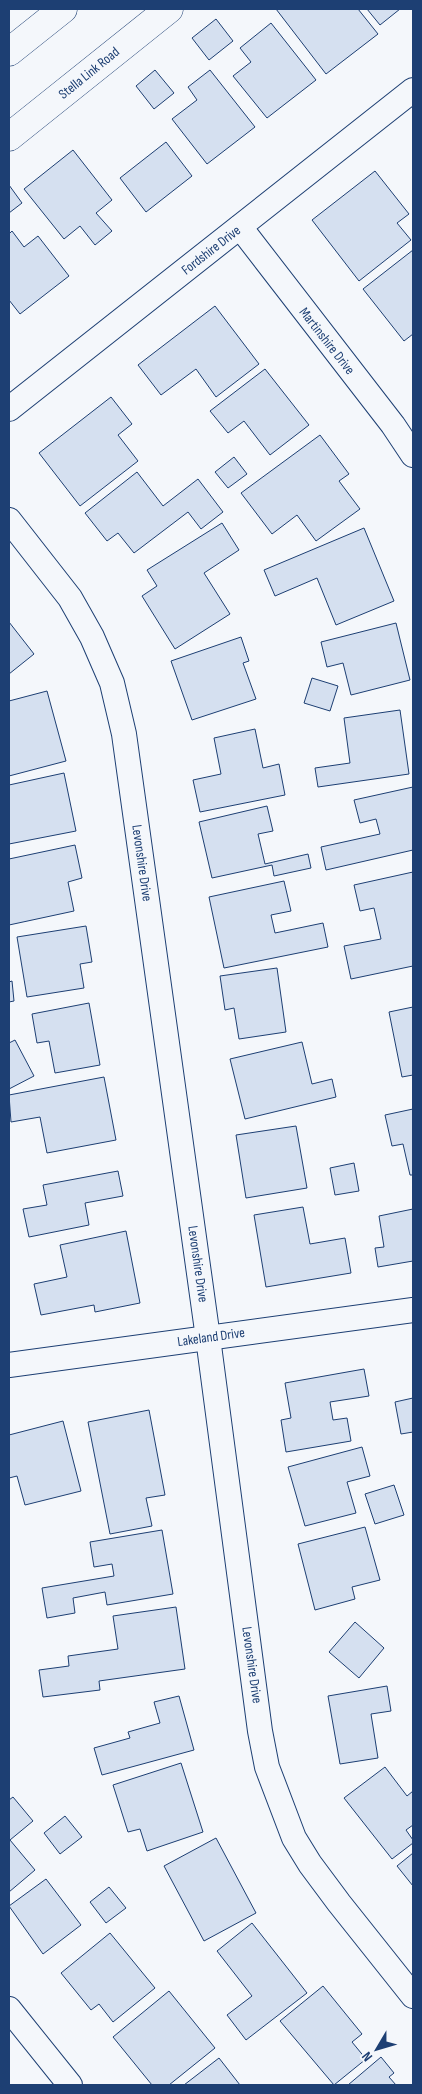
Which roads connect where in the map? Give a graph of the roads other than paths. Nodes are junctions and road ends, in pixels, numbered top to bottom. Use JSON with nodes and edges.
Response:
{"nodes":[{"id":1,"x":63,"y":9,"type":"edge"},
{"id":2,"x":169,"y":9,"type":"edge"},
{"id":3,"x":9,"y":52,"type":"edge"},
{"id":4,"x":413,"y":90,"type":"edge"},
{"id":5,"x":9,"y":136,"type":"edge"},
{"id":6,"x":240,"y":227,"type":"junction"},
{"id":7,"x":9,"y":409,"type":"edge"},
{"id":8,"x":413,"y":456,"type":"edge"},
{"id":9,"x":9,"y":520,"type":"edge"},
{"id":10,"x":413,"y":1310,"type":"edge"},
{"id":11,"x":208,"y":1338,"type":"junction"},
{"id":12,"x":9,"y":1364,"type":"edge"},
{"id":13,"x":413,"y":1996,"type":"edge"},
{"id":14,"x":9,"y":2009,"type":"edge"},
{"id":15,"x":70,"y":2085,"type":"edge"}],
"edges":[{"from":1,"to":3,"type":"main road"},
{"from":2,"to":5,"type":"main road","name":"Stella Link Road"},
{"from":4,"to":6,"type":"street","name":"Fordshire Drive"},
{"from":6,"to":7,"type":"street","name":"Fordshire Drive"},
{"from":6,"to":8,"type":"street","name":"Martinshire Drive"},
{"from":9,"to":11,"type":"street","name":"Levonshire Drive"},
{"from":10,"to":11,"type":"street","name":"Lakeland Drive"},
{"from":11,"to":12,"type":"street","name":"Lakeland Drive"},
{"from":11,"to":13,"type":"street","name":"Levonshire Drive"},
{"from":14,"to":15,"type":"street"}]}
